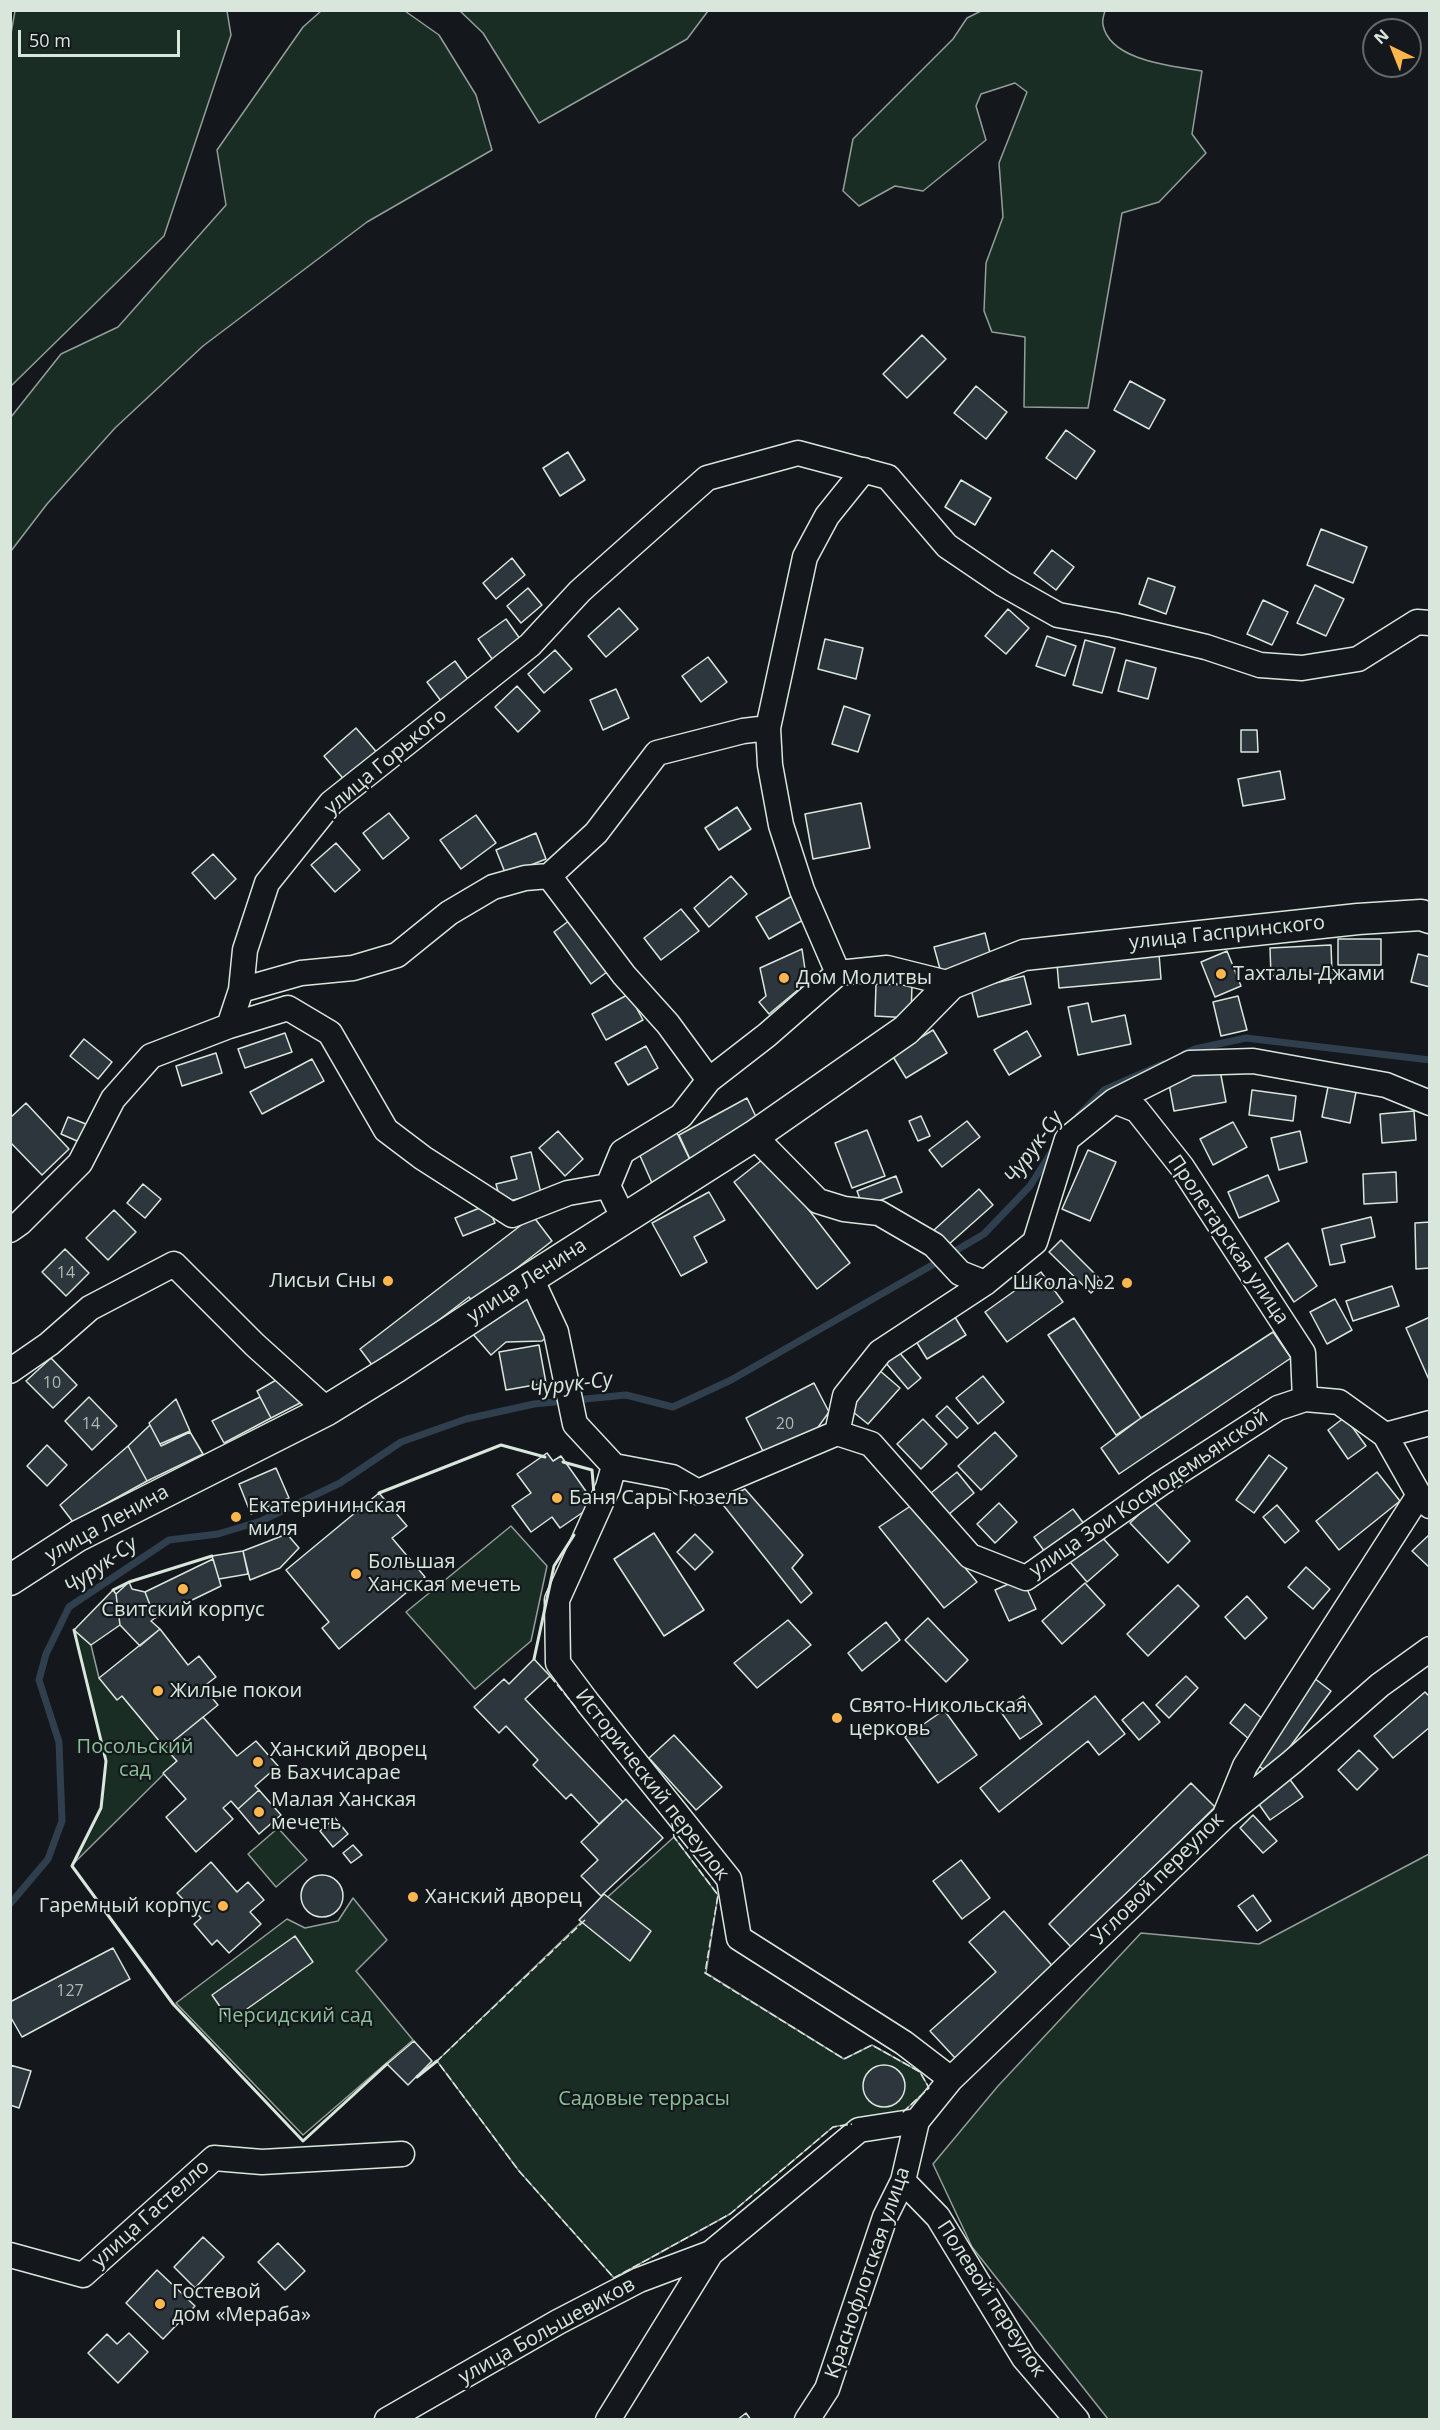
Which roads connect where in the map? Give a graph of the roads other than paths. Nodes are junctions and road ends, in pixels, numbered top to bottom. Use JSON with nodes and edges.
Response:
{"nodes":[{"id":1,"x":864,"y":470,"type":"junction"},
{"id":2,"x":1430,"y":623,"type":"edge"},
{"id":3,"x":768,"y":728,"type":"junction"},
{"id":4,"x":549,"y":876,"type":"junction"},
{"id":5,"x":1430,"y":918,"type":"edge"},
{"id":6,"x":1024,"y":955,"type":"joint"},
{"id":7,"x":838,"y":973,"type":"junction"},
{"id":8,"x":951,"y":984,"type":"junction"},
{"id":9,"x":241,"y":990,"type":"junction"},
{"id":10,"x":229,"y":1026,"type":"junction"},
{"id":11,"x":709,"y":1080,"type":"junction"},
{"id":12,"x":1114,"y":1101,"type":"junction"},
{"id":13,"x":1430,"y":1103,"type":"edge"},
{"id":14,"x":754,"y":1137,"type":"junction"},
{"id":15,"x":608,"y":1186,"type":"junction"},
{"id":16,"x":624,"y":1219,"type":"junction"},
{"id":17,"x":10,"y":1230,"type":"edge"},
{"id":18,"x":531,"y":1278,"type":"junction"},
{"id":19,"x":985,"y":1283,"type":"junction"},
{"id":20,"x":10,"y":1371,"type":"edge"},
{"id":21,"x":1305,"y":1399,"type":"junction"},
{"id":22,"x":327,"y":1410,"type":"junction"},
{"id":23,"x":1430,"y":1424,"type":"edge"},
{"id":24,"x":837,"y":1434,"type":"junction"},
{"id":25,"x":1385,"y":1435,"type":"junction"},
{"id":26,"x":614,"y":1466,"type":"junction"},
{"id":27,"x":1424,"y":1501,"type":"edge"},
{"id":28,"x":10,"y":1580,"type":"edge"},
{"id":29,"x":1430,"y":1649,"type":"edge"},
{"id":30,"x":1224,"y":1817,"type":"junction"},
{"id":31,"x":951,"y":2079,"type":"junction"},
{"id":32,"x":916,"y":2121,"type":"junction"},
{"id":33,"x":402,"y":2154,"type":"dead end"},
{"id":34,"x":903,"y":2181,"type":"junction"},
{"id":35,"x":711,"y":2253,"type":"junction"},
{"id":36,"x":10,"y":2255,"type":"edge"},
{"id":37,"x":387,"y":2420,"type":"edge"},
{"id":38,"x":608,"y":2420,"type":"edge"},
{"id":39,"x":807,"y":2420,"type":"edge"},
{"id":40,"x":1077,"y":2420,"type":"edge"}],
"edges":[{"from":1,"to":2,"type":"street","name":"улица Горького"},
{"from":1,"to":3,"type":"street"},
{"from":1,"to":9,"type":"street","name":"улица Горького"},
{"from":3,"to":4,"type":"street"},
{"from":3,"to":7,"type":"street"},
{"from":4,"to":9,"type":"street"},
{"from":4,"to":11,"type":"street"},
{"from":5,"to":6,"type":"main road","name":"улица Гаспринского"},
{"from":6,"to":8,"type":"main road","name":"улица Ленина"},
{"from":7,"to":8,"type":"street"},
{"from":7,"to":11,"type":"street"},
{"from":8,"to":14,"type":"main road","name":"улица Ленина"},
{"from":9,"to":10,"type":"street","name":"улица Горького"},
{"from":10,"to":15,"type":"street"},
{"from":10,"to":17,"type":"street"},
{"from":11,"to":15,"type":"street"},
{"from":12,"to":13,"type":"street"},
{"from":12,"to":19,"type":"street"},
{"from":12,"to":21,"type":"street","name":"Пролетарская улица"},
{"from":14,"to":16,"type":"main road","name":"улица Ленина"},
{"from":14,"to":19,"type":"street"},
{"from":15,"to":16,"type":"street"},
{"from":16,"to":18,"type":"main road","name":"улица Ленина"},
{"from":18,"to":22,"type":"main road","name":"улица Ленина"},
{"from":18,"to":26,"type":"street"},
{"from":19,"to":24,"type":"street"},
{"from":20,"to":22,"type":"street"},
{"from":21,"to":24,"type":"street","name":"улица Зои Космодемьянской"},
{"from":21,"to":25,"type":"street","name":"улица Зои Космодемьянской"},
{"from":22,"to":28,"type":"main road","name":"улица Ленина"},
{"from":23,"to":25,"type":"street"},
{"from":24,"to":26,"type":"street"},
{"from":25,"to":27,"type":"street"},
{"from":26,"to":31,"type":"street","name":"Исторический переулок"},
{"from":27,"to":30,"type":"street","name":"Угловой переулок"},
{"from":29,"to":30,"type":"street"},
{"from":30,"to":31,"type":"street","name":"Угловой переулок"},
{"from":31,"to":32,"type":"street","name":"Угловой переулок"},
{"from":32,"to":34,"type":"street","name":"Краснофлотская улица"},
{"from":32,"to":35,"type":"street"},
{"from":33,"to":36,"type":"street","name":"улица Гастелло"},
{"from":34,"to":39,"type":"street","name":"Краснофлотская улица"},
{"from":34,"to":40,"type":"street","name":"Полевой переулок"},
{"from":35,"to":37,"type":"street","name":"улица Большевиков"},
{"from":35,"to":38,"type":"street"}]}
